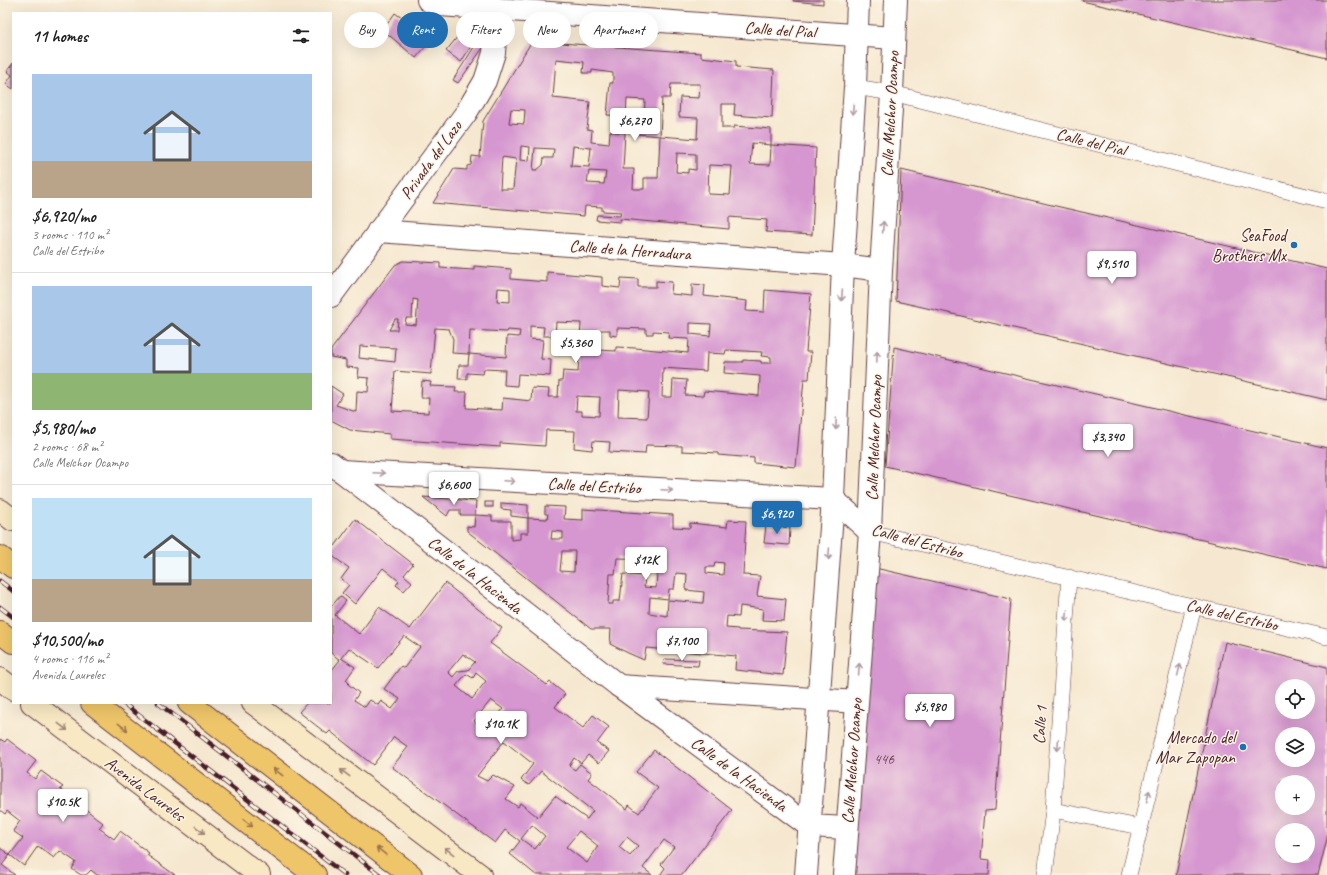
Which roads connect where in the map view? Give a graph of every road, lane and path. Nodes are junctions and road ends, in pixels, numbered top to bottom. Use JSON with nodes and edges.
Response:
{"nodes":[{"id":1,"x":428,"y":0,"type":"edge"},
{"id":2,"x":858,"y":0,"type":"edge"},
{"id":3,"x":896,"y":0,"type":"edge"},
{"id":4,"x":497,"y":9,"type":"junction"},
{"id":5,"x":856,"y":36,"type":"junction"},
{"id":6,"x":894,"y":38,"type":"junction"},
{"id":7,"x":855,"y":87,"type":"junction"},
{"id":8,"x":892,"y":93,"type":"junction"},
{"id":9,"x":1327,"y":201,"type":"edge"},
{"id":10,"x":378,"y":231,"type":"junction"},
{"id":11,"x":844,"y":265,"type":"junction"},
{"id":12,"x":881,"y":270,"type":"junction"},
{"id":13,"x":332,"y":295,"type":"edge"},
{"id":14,"x":336,"y":467,"type":"edge"},
{"id":15,"x":833,"y":499,"type":"junction"},
{"id":16,"x":0,"y":510,"type":"edge"},
{"id":17,"x":12,"y":519,"type":"edge"},
{"id":18,"x":870,"y":532,"type":"junction"},
{"id":19,"x":0,"y":557,"type":"edge"},
{"id":20,"x":12,"y":566,"type":"edge"},
{"id":21,"x":1069,"y":577,"type":"junction"},
{"id":22,"x":1194,"y":606,"type":"junction"},
{"id":23,"x":0,"y":632,"type":"edge"},
{"id":24,"x":1327,"y":637,"type":"edge"},
{"id":25,"x":12,"y":641,"type":"edge"},
{"id":26,"x":0,"y":679,"type":"edge"},
{"id":27,"x":619,"y":686,"type":"junction"},
{"id":28,"x":12,"y":688,"type":"edge"},
{"id":29,"x":818,"y":700,"type":"junction"},
{"id":30,"x":857,"y":702,"type":"junction"},
{"id":31,"x":33,"y":704,"type":"edge"},
{"id":32,"x":93,"y":704,"type":"edge"},
{"id":33,"x":190,"y":704,"type":"edge"},
{"id":34,"x":254,"y":704,"type":"edge"},
{"id":35,"x":1053,"y":810,"type":"junction"},
{"id":36,"x":809,"y":826,"type":"junction"},
{"id":37,"x":1140,"y":826,"type":"junction"},
{"id":38,"x":847,"y":828,"type":"junction"},
{"id":39,"x":259,"y":875,"type":"edge"},
{"id":40,"x":315,"y":875,"type":"edge"},
{"id":41,"x":412,"y":875,"type":"edge"},
{"id":42,"x":480,"y":875,"type":"edge"},
{"id":43,"x":806,"y":875,"type":"edge"},
{"id":44,"x":844,"y":875,"type":"edge"},
{"id":45,"x":1045,"y":875,"type":"edge"},
{"id":46,"x":1128,"y":875,"type":"edge"}],
"edges":[{"from":1,"to":4,"type":"street","name":"Calle del Pial"},
{"from":2,"to":5,"type":"street"},
{"from":3,"to":6,"type":"street","name":"Calle Melchor Ocampo"},
{"from":4,"to":5,"type":"street","name":"Calle del Pial"},
{"from":4,"to":10,"type":"street","name":"Privada del Lazo"},
{"from":5,"to":6,"type":"street","name":"Calle del Pial"},
{"from":5,"to":7,"type":"street"},
{"from":6,"to":8,"type":"street","name":"Calle Melchor Ocampo"},
{"from":7,"to":8,"type":"lane","name":"Calle del Pial"},
{"from":7,"to":11,"type":"street","one_way":true},
{"from":8,"to":9,"type":"lane","name":"Calle del Pial"},
{"from":12,"to":8,"type":"street","name":"Calle Melchor Ocampo","one_way":true},
{"from":10,"to":11,"type":"street","name":"Calle de la Herradura"},
{"from":10,"to":13,"type":"street","name":"Privada del Lazo"},
{"from":11,"to":12,"type":"street","name":"Calle de la Herradura"},
{"from":11,"to":15,"type":"street","one_way":true},
{"from":18,"to":12,"type":"street","name":"Calle Melchor Ocampo","one_way":true},
{"from":14,"to":15,"type":"street","name":"Calle del Estribo","one_way":true},
{"from":14,"to":27,"type":"street","name":"Calle de la Hacienda"},
{"from":15,"to":18,"type":"street","name":"Calle del Estribo"},
{"from":15,"to":29,"type":"street","one_way":true},
{"from":16,"to":17,"type":"main road"},
{"from":18,"to":21,"type":"lane","name":"Calle del Estribo"},
{"from":30,"to":18,"type":"street","name":"Calle Melchor Ocampo","one_way":true},
{"from":19,"to":20,"type":"main road"},
{"from":21,"to":22,"type":"lane","name":"Calle del Estribo"},
{"from":21,"to":35,"type":"lane","name":"Calle 1","one_way":true},
{"from":22,"to":24,"type":"lane","name":"Calle del Estribo"},
{"from":37,"to":22,"type":"lane","one_way":true},
{"from":23,"to":25,"type":"main road"},
{"from":26,"to":28,"type":"main road"},
{"from":27,"to":29,"type":"street"},
{"from":27,"to":36,"type":"street","name":"Calle de la Hacienda"},
{"from":29,"to":30,"type":"street"},
{"from":29,"to":36,"type":"street"},
{"from":30,"to":38,"type":"street","name":"Calle Melchor Ocampo"},
{"from":31,"to":39,"type":"main road","name":"Avenida Laureles","one_way":true},
{"from":32,"to":40,"type":"main road","name":"Avenida Laureles","one_way":true},
{"from":41,"to":33,"type":"main road","one_way":true},
{"from":42,"to":34,"type":"main road","one_way":true},
{"from":35,"to":37,"type":"lane"},
{"from":35,"to":45,"type":"lane","name":"Calle 1"},
{"from":36,"to":38,"type":"street"},
{"from":36,"to":43,"type":"street"},
{"from":37,"to":46,"type":"lane"},
{"from":38,"to":44,"type":"street","name":"Calle Melchor Ocampo"}]}
